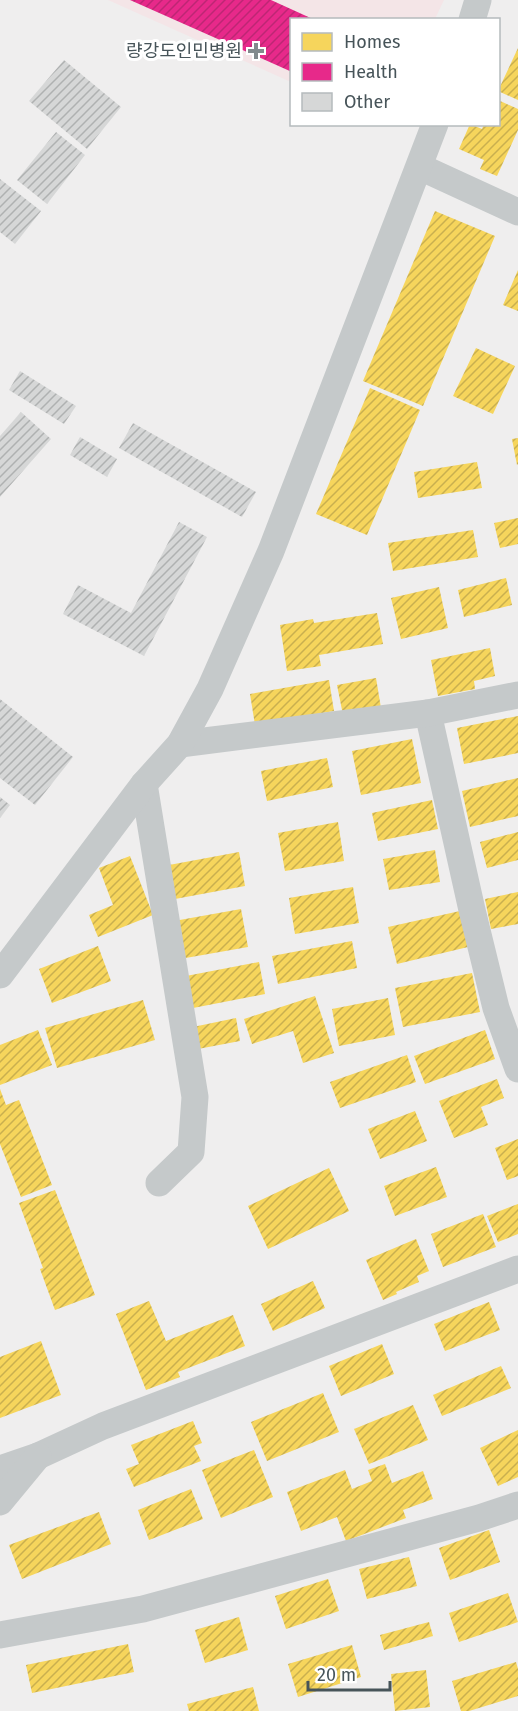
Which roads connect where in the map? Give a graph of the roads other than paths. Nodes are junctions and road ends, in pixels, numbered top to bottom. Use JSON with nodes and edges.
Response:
{"nodes":[{"id":1,"x":478,"y":0,"type":"edge"},
{"id":2,"x":473,"y":18,"type":"edge"},
{"id":3,"x":434,"y":126,"type":"edge"},
{"id":4,"x":420,"y":167,"type":"junction"},
{"id":5,"x":518,"y":212,"type":"edge"},
{"id":6,"x":518,"y":695,"type":"edge"},
{"id":7,"x":428,"y":713,"type":"junction"},
{"id":8,"x":180,"y":744,"type":"junction"},
{"id":9,"x":144,"y":784,"type":"junction"},
{"id":10,"x":0,"y":975,"type":"edge"},
{"id":11,"x":518,"y":1069,"type":"edge"},
{"id":12,"x":159,"y":1183,"type":"dead end"},
{"id":13,"x":518,"y":1269,"type":"edge"},
{"id":14,"x":38,"y":1456,"type":"junction"},
{"id":15,"x":0,"y":1469,"type":"edge"},
{"id":16,"x":0,"y":1502,"type":"edge"},
{"id":17,"x":518,"y":1505,"type":"edge"},
{"id":18,"x":0,"y":1635,"type":"edge"}],
"edges":[{"from":1,"to":2,"type":"street"},
{"from":3,"to":4,"type":"street"},
{"from":4,"to":5,"type":"street"},
{"from":4,"to":8,"type":"street"},
{"from":6,"to":7,"type":"street"},
{"from":7,"to":8,"type":"street"},
{"from":7,"to":11,"type":"street"},
{"from":8,"to":9,"type":"street"},
{"from":9,"to":10,"type":"street"},
{"from":9,"to":12,"type":"street"},
{"from":13,"to":14,"type":"street"},
{"from":14,"to":15,"type":"street"},
{"from":14,"to":16,"type":"street"},
{"from":17,"to":18,"type":"street"}]}
